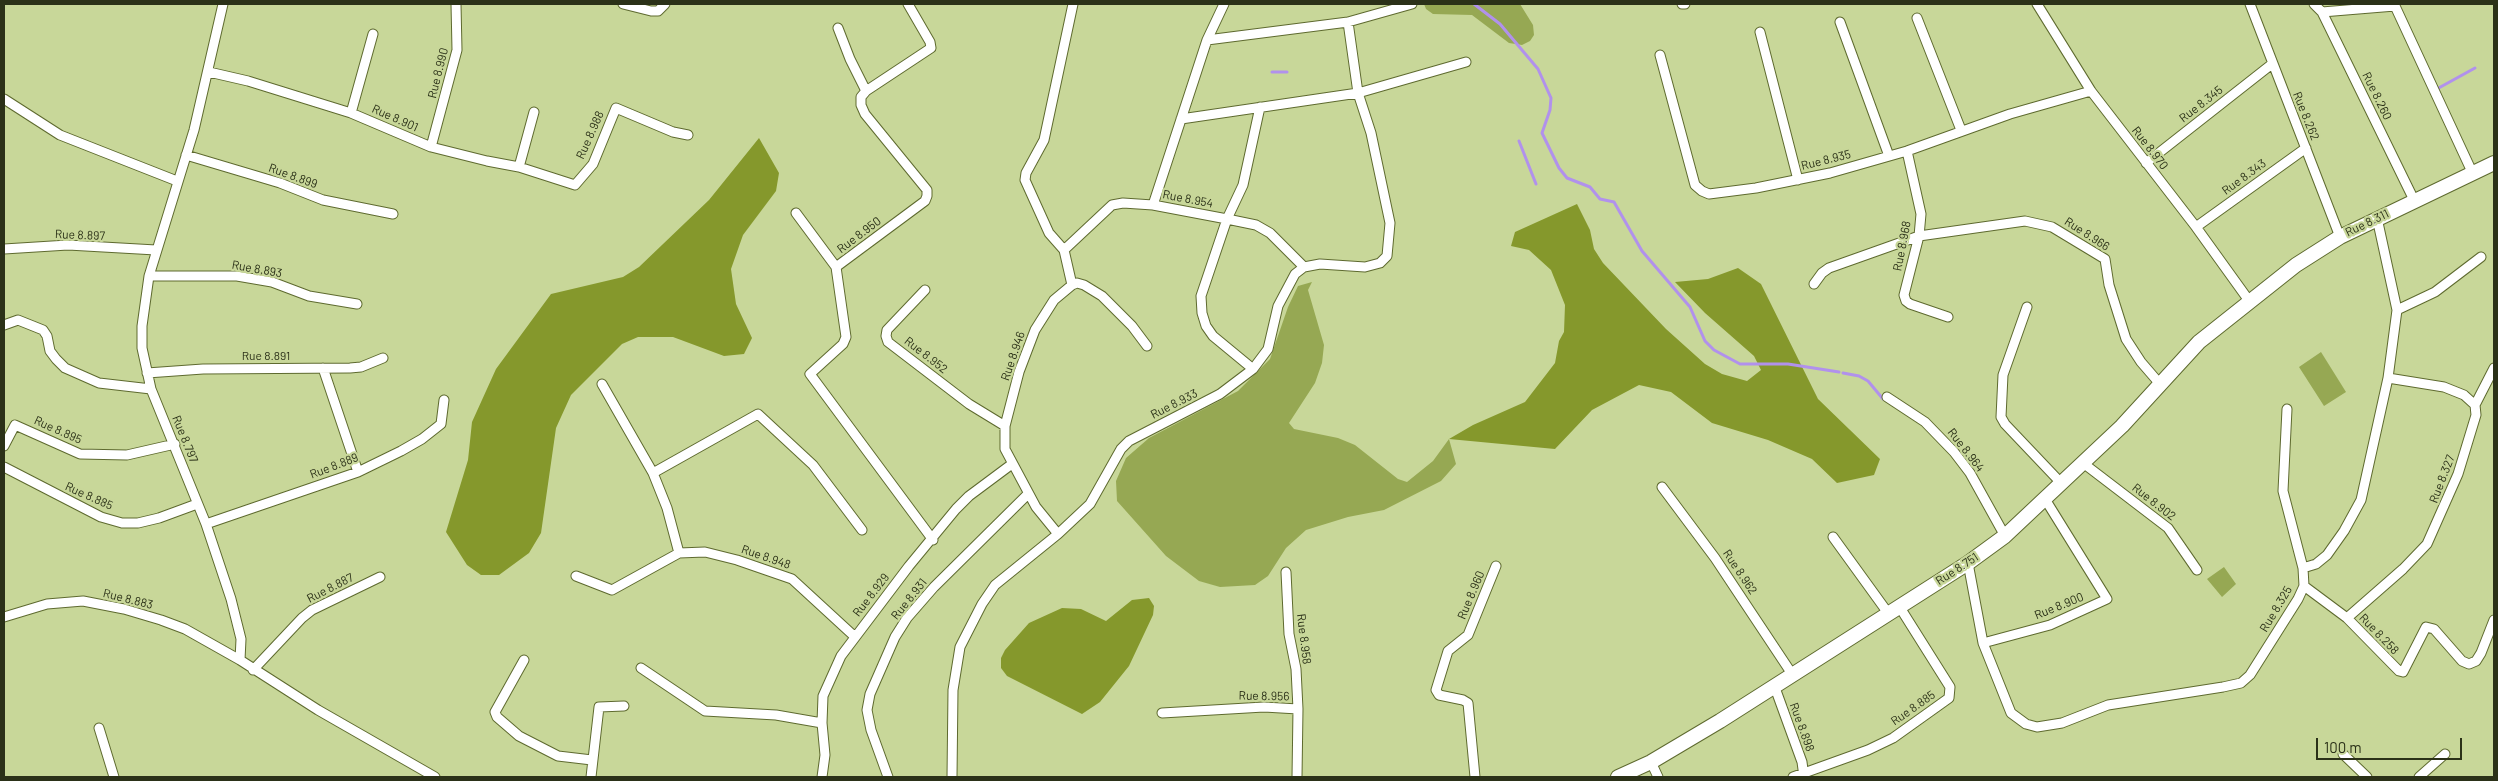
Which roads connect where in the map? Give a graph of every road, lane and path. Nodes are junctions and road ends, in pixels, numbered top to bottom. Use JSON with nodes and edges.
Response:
{"nodes":[{"id":1,"x":223,"y":4,"type":"edge"},
{"id":2,"x":456,"y":4,"type":"edge"},
{"id":3,"x":623,"y":4,"type":"edge"},
{"id":4,"x":665,"y":4,"type":"edge"},
{"id":5,"x":908,"y":4,"type":"edge"},
{"id":6,"x":1072,"y":4,"type":"edge"},
{"id":7,"x":1224,"y":4,"type":"edge"},
{"id":8,"x":1412,"y":4,"type":"edge"},
{"id":9,"x":2037,"y":4,"type":"edge"},
{"id":10,"x":2250,"y":4,"type":"edge"},
{"id":11,"x":2314,"y":4,"type":"edge"},
{"id":12,"x":2322,"y":12,"type":"junction"},
{"id":13,"x":1917,"y":18,"type":"dead end"},
{"id":14,"x":1348,"y":22,"type":"junction"},
{"id":15,"x":1840,"y":22,"type":"dead end"},
{"id":16,"x":838,"y":28,"type":"dead end"},
{"id":17,"x":1760,"y":32,"type":"dead end"},
{"id":18,"x":373,"y":34,"type":"dead end"},
{"id":19,"x":1207,"y":40,"type":"junction"},
{"id":20,"x":1660,"y":55,"type":"dead end"},
{"id":21,"x":1466,"y":62,"type":"dead end"},
{"id":22,"x":2272,"y":64,"type":"junction"},
{"id":23,"x":208,"y":72,"type":"junction"},
{"id":24,"x":866,"y":91,"type":"junction"},
{"id":25,"x":2092,"y":91,"type":"junction"},
{"id":26,"x":1358,"y":93,"type":"junction"},
{"id":27,"x":4,"y":99,"type":"edge"},
{"id":28,"x":1260,"y":107,"type":"junction"},
{"id":29,"x":534,"y":112,"type":"dead end"},
{"id":30,"x":351,"y":113,"type":"junction"},
{"id":31,"x":1181,"y":119,"type":"junction"},
{"id":32,"x":1961,"y":130,"type":"junction"},
{"id":33,"x":688,"y":135,"type":"dead end"},
{"id":34,"x":431,"y":147,"type":"junction"},
{"id":35,"x":2306,"y":148,"type":"junction"},
{"id":36,"x":1907,"y":151,"type":"junction"},
{"id":37,"x":186,"y":155,"type":"junction"},
{"id":38,"x":1889,"y":156,"type":"junction"},
{"id":39,"x":2146,"y":163,"type":"junction"},
{"id":40,"x":2494,"y":163,"type":"edge"},
{"id":41,"x":519,"y":167,"type":"junction"},
{"id":42,"x":2473,"y":174,"type":"junction"},
{"id":43,"x":1798,"y":180,"type":"junction"},
{"id":44,"x":177,"y":181,"type":"junction"},
{"id":45,"x":2414,"y":200,"type":"junction"},
{"id":46,"x":1153,"y":205,"type":"junction"},
{"id":47,"x":796,"y":213,"type":"dead end"},
{"id":48,"x":393,"y":214,"type":"dead end"},
{"id":49,"x":2377,"y":218,"type":"junction"},
{"id":50,"x":1227,"y":219,"type":"junction"},
{"id":51,"x":2196,"y":227,"type":"junction"},
{"id":52,"x":1919,"y":236,"type":"junction"},
{"id":53,"x":2340,"y":236,"type":"junction"},
{"id":54,"x":4,"y":250,"type":"edge"},
{"id":55,"x":156,"y":250,"type":"junction"},
{"id":56,"x":1064,"y":250,"type":"junction"},
{"id":57,"x":2481,"y":257,"type":"dead end"},
{"id":58,"x":1304,"y":267,"type":"junction"},
{"id":59,"x":836,"y":268,"type":"junction"},
{"id":60,"x":149,"y":276,"type":"junction"},
{"id":61,"x":1814,"y":284,"type":"dead end"},
{"id":62,"x":1072,"y":285,"type":"junction"},
{"id":63,"x":926,"y":290,"type":"dead end"},
{"id":64,"x":2250,"y":302,"type":"junction"},
{"id":65,"x":357,"y":304,"type":"dead end"},
{"id":66,"x":2027,"y":307,"type":"dead end"},
{"id":67,"x":2398,"y":310,"type":"junction"},
{"id":68,"x":1948,"y":317,"type":"dead end"},
{"id":69,"x":4,"y":325,"type":"edge"},
{"id":70,"x":1147,"y":346,"type":"dead end"},
{"id":71,"x":383,"y":358,"type":"dead end"},
{"id":72,"x":323,"y":368,"type":"junction"},
{"id":73,"x":2494,"y":368,"type":"edge"},
{"id":74,"x":1253,"y":369,"type":"junction"},
{"id":75,"x":147,"y":373,"type":"junction"},
{"id":76,"x":2388,"y":378,"type":"junction"},
{"id":77,"x":602,"y":384,"type":"dead end"},
{"id":78,"x":2160,"y":384,"type":"junction"},
{"id":79,"x":150,"y":389,"type":"junction"},
{"id":80,"x":1887,"y":397,"type":"dead end"},
{"id":81,"x":444,"y":400,"type":"dead end"},
{"id":82,"x":2475,"y":405,"type":"junction"},
{"id":83,"x":2287,"y":409,"type":"dead end"},
{"id":84,"x":1005,"y":426,"type":"junction"},
{"id":85,"x":175,"y":444,"type":"junction"},
{"id":86,"x":4,"y":446,"type":"edge"},
{"id":87,"x":2083,"y":463,"type":"junction"},
{"id":88,"x":1012,"y":464,"type":"junction"},
{"id":89,"x":4,"y":467,"type":"edge"},
{"id":90,"x":358,"y":472,"type":"junction"},
{"id":91,"x":653,"y":473,"type":"junction"},
{"id":92,"x":2062,"y":484,"type":"junction"},
{"id":93,"x":1662,"y":487,"type":"dead end"},
{"id":94,"x":1028,"y":494,"type":"junction"},
{"id":95,"x":2045,"y":500,"type":"junction"},
{"id":96,"x":198,"y":504,"type":"junction"},
{"id":97,"x":206,"y":524,"type":"junction"},
{"id":98,"x":862,"y":530,"type":"dead end"},
{"id":99,"x":1058,"y":534,"type":"junction"},
{"id":100,"x":2005,"y":536,"type":"junction"},
{"id":101,"x":1833,"y":537,"type":"dead end"},
{"id":102,"x":933,"y":540,"type":"junction"},
{"id":103,"x":679,"y":553,"type":"junction"},
{"id":104,"x":1968,"y":564,"type":"junction"},
{"id":105,"x":1496,"y":566,"type":"dead end"},
{"id":106,"x":2303,"y":568,"type":"junction"},
{"id":107,"x":2198,"y":570,"type":"dead end"},
{"id":108,"x":1286,"y":572,"type":"dead end"},
{"id":109,"x":576,"y":576,"type":"dead end"},
{"id":110,"x":380,"y":577,"type":"dead end"},
{"id":111,"x":2304,"y":586,"type":"junction"},
{"id":112,"x":1894,"y":609,"type":"junction"},
{"id":113,"x":4,"y":617,"type":"edge"},
{"id":114,"x":2347,"y":618,"type":"junction"},
{"id":115,"x":2494,"y":620,"type":"edge"},
{"id":116,"x":854,"y":636,"type":"junction"},
{"id":117,"x":1983,"y":643,"type":"junction"},
{"id":118,"x":240,"y":660,"type":"junction"},
{"id":119,"x":524,"y":660,"type":"dead end"},
{"id":120,"x":641,"y":668,"type":"dead end"},
{"id":121,"x":253,"y":670,"type":"junction"},
{"id":122,"x":1792,"y":674,"type":"junction"},
{"id":123,"x":1774,"y":685,"type":"junction"},
{"id":124,"x":624,"y":706,"type":"dead end"},
{"id":125,"x":1298,"y":709,"type":"junction"},
{"id":126,"x":1162,"y":713,"type":"dead end"},
{"id":127,"x":822,"y":723,"type":"junction"},
{"id":128,"x":98,"y":728,"type":"dead end"},
{"id":129,"x":2343,"y":754,"type":"dead end"},
{"id":130,"x":2445,"y":754,"type":"dead end"},
{"id":131,"x":592,"y":760,"type":"junction"},
{"id":132,"x":1651,"y":762,"type":"junction"},
{"id":133,"x":1803,"y":775,"type":"edge"},
{"id":134,"x":114,"y":777,"type":"edge"},
{"id":135,"x":435,"y":777,"type":"edge"},
{"id":136,"x":591,"y":777,"type":"edge"},
{"id":137,"x":822,"y":777,"type":"edge"},
{"id":138,"x":888,"y":777,"type":"edge"},
{"id":139,"x":952,"y":777,"type":"edge"},
{"id":140,"x":1297,"y":777,"type":"edge"},
{"id":141,"x":1475,"y":777,"type":"edge"},
{"id":142,"x":1618,"y":777,"type":"edge"},
{"id":143,"x":1658,"y":777,"type":"edge"},
{"id":144,"x":1793,"y":777,"type":"edge"},
{"id":145,"x":2367,"y":777,"type":"edge"},
{"id":146,"x":2419,"y":777,"type":"edge"}],
"edges":[{"from":1,"to":23,"type":"street","name":"Rue 8.797"},
{"from":2,"to":34,"type":"street","name":"Rue 8.990"},
{"from":3,"to":4,"type":"street"},
{"from":5,"to":24,"type":"street"},
{"from":6,"to":56,"type":"street"},
{"from":7,"to":19,"type":"street","name":"Rue 8.954"},
{"from":8,"to":14,"type":"street"},
{"from":9,"to":25,"type":"street","name":"Rue 8.970"},
{"from":10,"to":22,"type":"street","name":"Rue 8.262"},
{"from":11,"to":12,"type":"street","name":"Rue 8.260"},
{"from":12,"to":42,"type":"street"},
{"from":12,"to":45,"type":"street","name":"Rue 8.260"},
{"from":13,"to":32,"type":"street"},
{"from":14,"to":19,"type":"street"},
{"from":14,"to":26,"type":"street"},
{"from":15,"to":38,"type":"street"},
{"from":16,"to":24,"type":"street"},
{"from":17,"to":43,"type":"street"},
{"from":18,"to":30,"type":"street"},
{"from":19,"to":31,"type":"street","name":"Rue 8.954"},
{"from":20,"to":43,"type":"street","name":"Rue 8.935"},
{"from":21,"to":26,"type":"street"},
{"from":22,"to":35,"type":"street","name":"Rue 8.262"},
{"from":22,"to":39,"type":"street","name":"Rue 8.345"},
{"from":23,"to":30,"type":"street","name":"Rue 8.901"},
{"from":23,"to":37,"type":"street","name":"Rue 8.797"},
{"from":24,"to":59,"type":"street","name":"Rue 8.950"},
{"from":25,"to":32,"type":"street","name":"Rue 8.935"},
{"from":25,"to":39,"type":"street","name":"Rue 8.970"},
{"from":26,"to":28,"type":"street"},
{"from":26,"to":58,"type":"street"},
{"from":27,"to":44,"type":"street"},
{"from":28,"to":31,"type":"street"},
{"from":28,"to":50,"type":"street"},
{"from":29,"to":41,"type":"street"},
{"from":30,"to":34,"type":"street","name":"Rue 8.901"},
{"from":31,"to":46,"type":"street","name":"Rue 8.954"},
{"from":32,"to":36,"type":"street","name":"Rue 8.935"},
{"from":33,"to":41,"type":"street","name":"Rue 8.988"},
{"from":34,"to":41,"type":"street","name":"Rue 8.901"},
{"from":35,"to":51,"type":"street","name":"Rue 8.343"},
{"from":35,"to":53,"type":"street","name":"Rue 8.262"},
{"from":36,"to":38,"type":"street","name":"Rue 8.935"},
{"from":36,"to":52,"type":"street","name":"Rue 8.968"},
{"from":37,"to":44,"type":"street","name":"Rue 8.797"},
{"from":37,"to":48,"type":"street","name":"Rue 8.899"},
{"from":38,"to":43,"type":"street","name":"Rue 8.935"},
{"from":39,"to":51,"type":"street","name":"Rue 8.970"},
{"from":40,"to":42,"type":"main road","name":"Rue 8.311"},
{"from":42,"to":45,"type":"main road","name":"Rue 8.311"},
{"from":44,"to":55,"type":"street","name":"Rue 8.797"},
{"from":45,"to":49,"type":"main road","name":"Rue 8.311"},
{"from":46,"to":50,"type":"street","name":"Rue 8.954"},
{"from":46,"to":56,"type":"street"},
{"from":47,"to":59,"type":"street"},
{"from":49,"to":53,"type":"main road","name":"Rue 8.311"},
{"from":49,"to":67,"type":"street"},
{"from":50,"to":58,"type":"street"},
{"from":50,"to":74,"type":"street","name":"Rue 8.954"},
{"from":51,"to":64,"type":"street","name":"Rue 8.970"},
{"from":52,"to":61,"type":"street","name":"Rue 8.966"},
{"from":52,"to":68,"type":"street","name":"Rue 8.968"},
{"from":52,"to":78,"type":"street","name":"Rue 8.966"},
{"from":53,"to":64,"type":"main road","name":"Rue 8.311"},
{"from":54,"to":55,"type":"street","name":"Rue 8.897"},
{"from":55,"to":60,"type":"street","name":"Rue 8.797"},
{"from":56,"to":62,"type":"street"},
{"from":57,"to":67,"type":"street"},
{"from":58,"to":74,"type":"street","name":"Rue 8.933"},
{"from":59,"to":102,"type":"street","name":"Rue 8.950"},
{"from":60,"to":65,"type":"street","name":"Rue 8.893"},
{"from":60,"to":75,"type":"street","name":"Rue 8.797"},
{"from":62,"to":70,"type":"street"},
{"from":62,"to":84,"type":"street","name":"Rue 8.946"},
{"from":63,"to":84,"type":"street","name":"Rue 8.952"},
{"from":64,"to":78,"type":"main road","name":"Rue 8.751"},
{"from":66,"to":92,"type":"street"},
{"from":67,"to":76,"type":"street"},
{"from":69,"to":79,"type":"street"},
{"from":71,"to":72,"type":"street","name":"Rue 8.891"},
{"from":72,"to":75,"type":"street","name":"Rue 8.891"},
{"from":72,"to":90,"type":"street"},
{"from":73,"to":82,"type":"street","name":"Rue 8.327"},
{"from":74,"to":99,"type":"street","name":"Rue 8.933"},
{"from":75,"to":79,"type":"street","name":"Rue 8.797"},
{"from":76,"to":82,"type":"street"},
{"from":76,"to":106,"type":"street"},
{"from":77,"to":91,"type":"street"},
{"from":78,"to":87,"type":"main road","name":"Rue 8.751"},
{"from":79,"to":85,"type":"street","name":"Rue 8.797"},
{"from":80,"to":100,"type":"street","name":"Rue 8.964"},
{"from":81,"to":90,"type":"street","name":"Rue 8.889"},
{"from":82,"to":114,"type":"street","name":"Rue 8.327"},
{"from":83,"to":106,"type":"street","name":"Rue 8.325"},
{"from":84,"to":88,"type":"street","name":"Rue 8.946"},
{"from":85,"to":86,"type":"street","name":"Rue 8.895"},
{"from":85,"to":96,"type":"street","name":"Rue 8.797"},
{"from":87,"to":92,"type":"main road","name":"Rue 8.751"},
{"from":87,"to":107,"type":"street","name":"Rue 8.902"},
{"from":88,"to":94,"type":"street","name":"Rue 8.946"},
{"from":88,"to":102,"type":"street","name":"Rue 8.929"},
{"from":89,"to":96,"type":"street","name":"Rue 8.885"},
{"from":90,"to":97,"type":"street","name":"Rue 8.889"},
{"from":91,"to":98,"type":"street"},
{"from":91,"to":103,"type":"street"},
{"from":92,"to":95,"type":"main road","name":"Rue 8.751"},
{"from":93,"to":122,"type":"street","name":"Rue 8.962"},
{"from":94,"to":99,"type":"street","name":"Rue 8.946"},
{"from":94,"to":138,"type":"street","name":"Rue 8.931"},
{"from":95,"to":100,"type":"main road","name":"Rue 8.751"},
{"from":95,"to":117,"type":"street","name":"Rue 8.900"},
{"from":96,"to":97,"type":"street","name":"Rue 8.797"},
{"from":97,"to":118,"type":"street","name":"Rue 8.797"},
{"from":99,"to":139,"type":"street","name":"Rue 8.933"},
{"from":100,"to":104,"type":"main road","name":"Rue 8.751"},
{"from":101,"to":112,"type":"street","name":"Rue 8.885"},
{"from":102,"to":116,"type":"street","name":"Rue 8.929"},
{"from":103,"to":109,"type":"street"},
{"from":103,"to":116,"type":"street","name":"Rue 8.948"},
{"from":104,"to":112,"type":"main road","name":"Rue 8.751"},
{"from":104,"to":117,"type":"street"},
{"from":105,"to":141,"type":"street","name":"Rue 8.960"},
{"from":106,"to":111,"type":"street","name":"Rue 8.325"},
{"from":108,"to":125,"type":"street","name":"Rue 8.958"},
{"from":110,"to":121,"type":"street","name":"Rue 8.887"},
{"from":111,"to":114,"type":"street","name":"Rue 8.258"},
{"from":111,"to":117,"type":"street","name":"Rue 8.325"},
{"from":112,"to":122,"type":"main road","name":"Rue 8.751"},
{"from":112,"to":133,"type":"street","name":"Rue 8.885"},
{"from":113,"to":118,"type":"street","name":"Rue 8.883"},
{"from":114,"to":115,"type":"street","name":"Rue 8.258"},
{"from":116,"to":127,"type":"street","name":"Rue 8.929"},
{"from":118,"to":121,"type":"street"},
{"from":119,"to":131,"type":"street"},
{"from":120,"to":127,"type":"street"},
{"from":121,"to":135,"type":"street"},
{"from":122,"to":123,"type":"main road","name":"Rue 8.751"},
{"from":123,"to":132,"type":"main road","name":"Rue 8.751"},
{"from":123,"to":133,"type":"street","name":"Rue 8.898"},
{"from":124,"to":131,"type":"street"},
{"from":125,"to":126,"type":"street","name":"Rue 8.956"},
{"from":125,"to":140,"type":"street","name":"Rue 8.956"},
{"from":127,"to":137,"type":"street","name":"Rue 8.929"},
{"from":128,"to":134,"type":"street"},
{"from":129,"to":145,"type":"street"},
{"from":130,"to":146,"type":"street"},
{"from":131,"to":136,"type":"street"},
{"from":132,"to":142,"type":"main road","name":"Rue 8.751"},
{"from":132,"to":143,"type":"street"},
{"from":133,"to":144,"type":"street","name":"Rue 8.885"}]}
